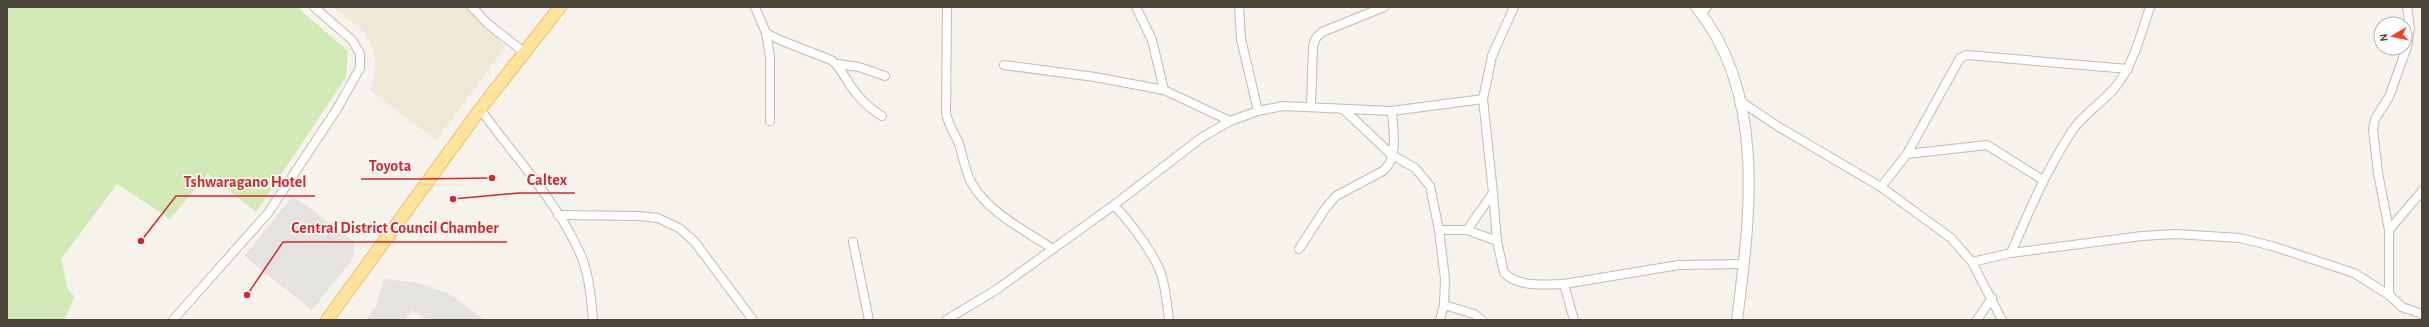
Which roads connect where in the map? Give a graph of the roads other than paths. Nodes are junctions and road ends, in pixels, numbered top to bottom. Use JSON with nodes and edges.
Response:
{"nodes":[{"id":1,"x":314,"y":7,"type":"edge"},
{"id":2,"x":472,"y":7,"type":"edge"},
{"id":3,"x":560,"y":7,"type":"edge"},
{"id":4,"x":755,"y":7,"type":"edge"},
{"id":5,"x":947,"y":7,"type":"edge"},
{"id":6,"x":1136,"y":7,"type":"edge"},
{"id":7,"x":1239,"y":7,"type":"edge"},
{"id":8,"x":1384,"y":7,"type":"edge"},
{"id":9,"x":1514,"y":7,"type":"edge"},
{"id":10,"x":2150,"y":7,"type":"edge"},
{"id":11,"x":2406,"y":7,"type":"edge"},
{"id":12,"x":1701,"y":9,"type":"edge"},
{"id":13,"x":766,"y":33,"type":"junction"},
{"id":14,"x":525,"y":53,"type":"junction"},
{"id":15,"x":837,"y":64,"type":"junction"},
{"id":16,"x":1004,"y":65,"type":"dead end"},
{"id":17,"x":2128,"y":69,"type":"junction"},
{"id":18,"x":885,"y":76,"type":"dead end"},
{"id":19,"x":1164,"y":90,"type":"junction"},
{"id":20,"x":1483,"y":99,"type":"junction"},
{"id":21,"x":1740,"y":101,"type":"junction"},
{"id":22,"x":1311,"y":107,"type":"junction"},
{"id":23,"x":480,"y":109,"type":"junction"},
{"id":24,"x":1344,"y":110,"type":"junction"},
{"id":25,"x":1258,"y":111,"type":"junction"},
{"id":26,"x":1392,"y":111,"type":"junction"},
{"id":27,"x":882,"y":116,"type":"dead end"},
{"id":28,"x":770,"y":121,"type":"dead end"},
{"id":29,"x":1230,"y":121,"type":"junction"},
{"id":30,"x":1907,"y":154,"type":"junction"},
{"id":31,"x":1392,"y":155,"type":"junction"},
{"id":32,"x":2043,"y":180,"type":"junction"},
{"id":33,"x":1881,"y":187,"type":"junction"},
{"id":34,"x":2422,"y":191,"type":"edge"},
{"id":35,"x":1493,"y":193,"type":"junction"},
{"id":36,"x":1114,"y":205,"type":"junction"},
{"id":37,"x":558,"y":215,"type":"junction"},
{"id":38,"x":1439,"y":230,"type":"junction"},
{"id":39,"x":1467,"y":230,"type":"junction"},
{"id":40,"x":2388,"y":230,"type":"junction"},
{"id":41,"x":1497,"y":241,"type":"junction"},
{"id":42,"x":853,"y":242,"type":"dead end"},
{"id":43,"x":1053,"y":249,"type":"junction"},
{"id":44,"x":1299,"y":249,"type":"dead end"},
{"id":45,"x":2011,"y":253,"type":"junction"},
{"id":46,"x":1972,"y":262,"type":"junction"},
{"id":47,"x":1743,"y":264,"type":"junction"},
{"id":48,"x":1564,"y":284,"type":"junction"},
{"id":49,"x":2389,"y":294,"type":"junction"},
{"id":50,"x":1992,"y":298,"type":"junction"},
{"id":51,"x":1444,"y":305,"type":"junction"},
{"id":52,"x":2422,"y":314,"type":"edge"},
{"id":53,"x":173,"y":320,"type":"edge"},
{"id":54,"x":327,"y":320,"type":"edge"},
{"id":55,"x":593,"y":320,"type":"edge"},
{"id":56,"x":753,"y":320,"type":"edge"},
{"id":57,"x":869,"y":320,"type":"edge"},
{"id":58,"x":946,"y":320,"type":"edge"},
{"id":59,"x":1169,"y":320,"type":"edge"},
{"id":60,"x":1440,"y":320,"type":"edge"},
{"id":61,"x":1482,"y":320,"type":"edge"},
{"id":62,"x":1574,"y":320,"type":"edge"},
{"id":63,"x":1736,"y":320,"type":"edge"},
{"id":64,"x":1977,"y":320,"type":"edge"},
{"id":65,"x":2002,"y":320,"type":"edge"}],
"edges":[{"from":1,"to":53,"type":"street"},
{"from":2,"to":14,"type":"street"},
{"from":3,"to":14,"type":"main road"},
{"from":4,"to":13,"type":"street"},
{"from":5,"to":43,"type":"street"},
{"from":6,"to":19,"type":"street"},
{"from":7,"to":25,"type":"street"},
{"from":8,"to":22,"type":"street"},
{"from":9,"to":20,"type":"street"},
{"from":10,"to":17,"type":"street"},
{"from":11,"to":40,"type":"street"},
{"from":12,"to":21,"type":"street"},
{"from":13,"to":15,"type":"street"},
{"from":13,"to":28,"type":"street"},
{"from":14,"to":23,"type":"main road"},
{"from":15,"to":18,"type":"street"},
{"from":15,"to":27,"type":"street"},
{"from":16,"to":19,"type":"street"},
{"from":17,"to":30,"type":"street"},
{"from":17,"to":32,"type":"street"},
{"from":19,"to":29,"type":"street"},
{"from":20,"to":26,"type":"street"},
{"from":20,"to":35,"type":"street"},
{"from":21,"to":33,"type":"street"},
{"from":21,"to":47,"type":"street"},
{"from":22,"to":24,"type":"street"},
{"from":22,"to":25,"type":"street"},
{"from":23,"to":37,"type":"street"},
{"from":23,"to":54,"type":"main road"},
{"from":24,"to":26,"type":"street"},
{"from":24,"to":31,"type":"street"},
{"from":25,"to":29,"type":"street"},
{"from":26,"to":31,"type":"street"},
{"from":29,"to":36,"type":"street"},
{"from":30,"to":32,"type":"street"},
{"from":30,"to":33,"type":"street"},
{"from":31,"to":38,"type":"street"},
{"from":31,"to":44,"type":"street"},
{"from":32,"to":45,"type":"street"},
{"from":33,"to":46,"type":"street"},
{"from":34,"to":40,"type":"street"},
{"from":35,"to":39,"type":"street"},
{"from":35,"to":41,"type":"street"},
{"from":36,"to":43,"type":"street"},
{"from":36,"to":59,"type":"street"},
{"from":37,"to":55,"type":"street"},
{"from":37,"to":56,"type":"street"},
{"from":38,"to":39,"type":"street"},
{"from":38,"to":51,"type":"street"},
{"from":39,"to":41,"type":"street"},
{"from":40,"to":49,"type":"street"},
{"from":41,"to":48,"type":"street"},
{"from":42,"to":57,"type":"street"},
{"from":43,"to":58,"type":"street"},
{"from":45,"to":46,"type":"street"},
{"from":45,"to":49,"type":"street"},
{"from":46,"to":50,"type":"street"},
{"from":47,"to":48,"type":"street"},
{"from":47,"to":63,"type":"street"},
{"from":48,"to":62,"type":"street"},
{"from":49,"to":52,"type":"street"},
{"from":50,"to":64,"type":"street"},
{"from":50,"to":65,"type":"street"},
{"from":51,"to":60,"type":"street"},
{"from":51,"to":61,"type":"street"}]}
